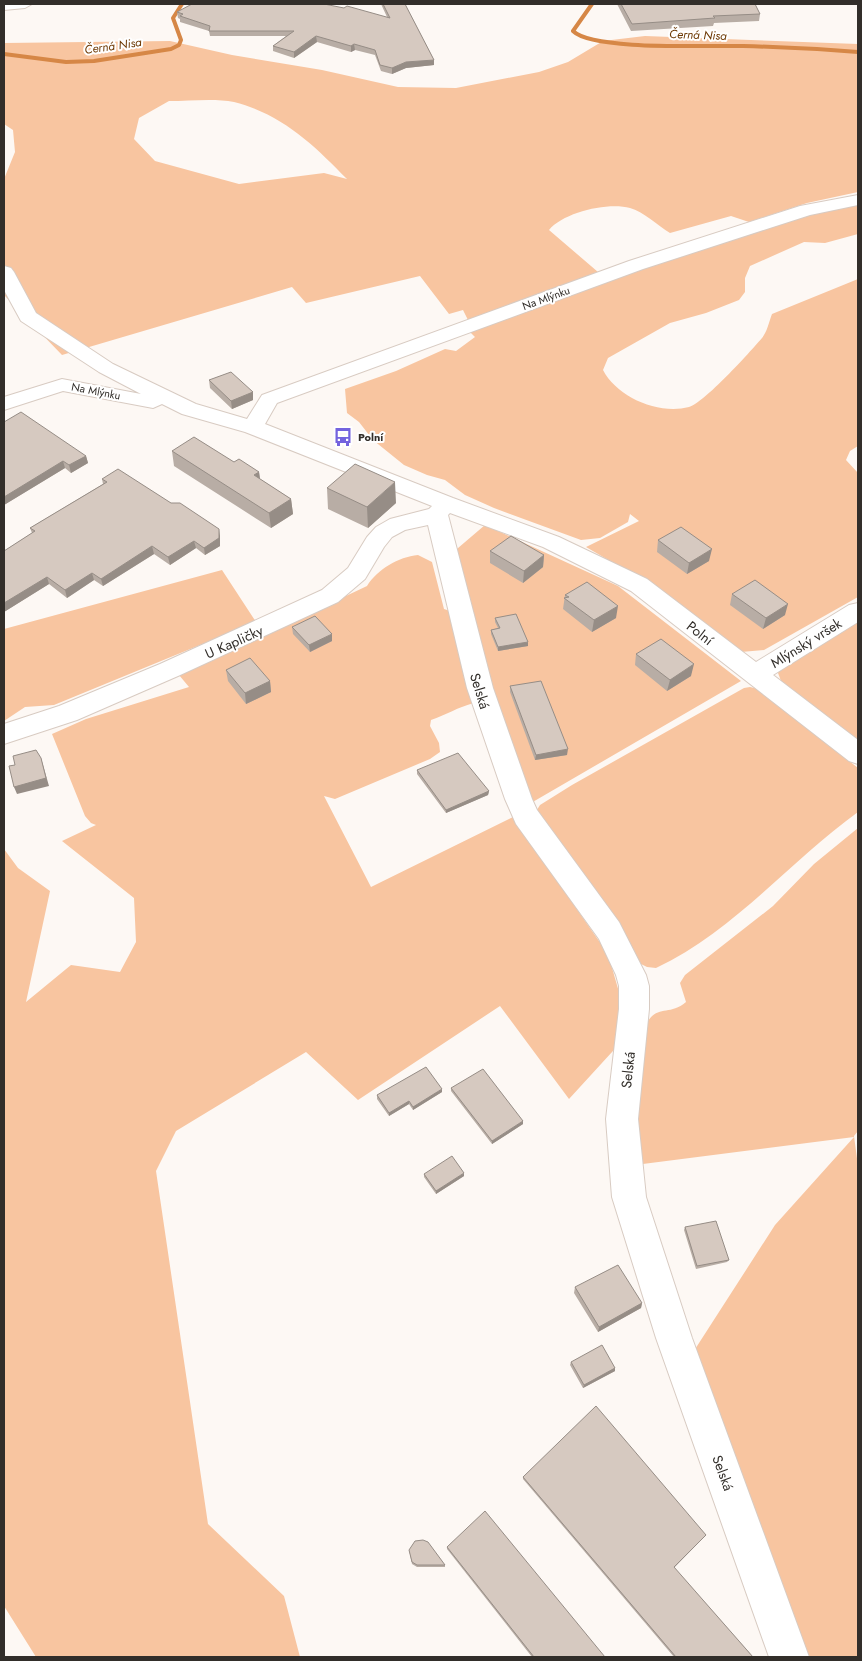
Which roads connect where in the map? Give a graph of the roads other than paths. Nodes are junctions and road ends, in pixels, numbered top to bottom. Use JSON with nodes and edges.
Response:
{"nodes":[{"id":1,"x":25,"y":4,"type":"edge"},
{"id":2,"x":4,"y":6,"type":"edge"},
{"id":3,"x":858,"y":200,"type":"edge"},
{"id":4,"x":4,"y":272,"type":"edge"},
{"id":5,"x":4,"y":404,"type":"edge"},
{"id":6,"x":189,"y":409,"type":"junction"},
{"id":7,"x":253,"y":427,"type":"junction"},
{"id":8,"x":441,"y":509,"type":"junction"},
{"id":9,"x":858,"y":611,"type":"edge"},
{"id":10,"x":754,"y":675,"type":"junction"},
{"id":11,"x":4,"y":734,"type":"edge"},
{"id":12,"x":858,"y":754,"type":"edge"},
{"id":13,"x":789,"y":1657,"type":"edge"}],
"edges":[{"from":1,"to":2,"type":"street"},
{"from":3,"to":7,"type":"street","name":"Na Mlýnku"},
{"from":4,"to":6,"type":"street","name":"Polní"},
{"from":5,"to":6,"type":"street","name":"Na Mlýnku"},
{"from":6,"to":7,"type":"street","name":"Polní"},
{"from":7,"to":8,"type":"street","name":"Polní"},
{"from":8,"to":10,"type":"street","name":"Polní"},
{"from":8,"to":11,"type":"street","name":"U Kapličky"},
{"from":8,"to":13,"type":"street","name":"Selská"},
{"from":9,"to":10,"type":"street","name":"Mlýnský vršek"},
{"from":10,"to":12,"type":"street","name":"Polní"}]}
